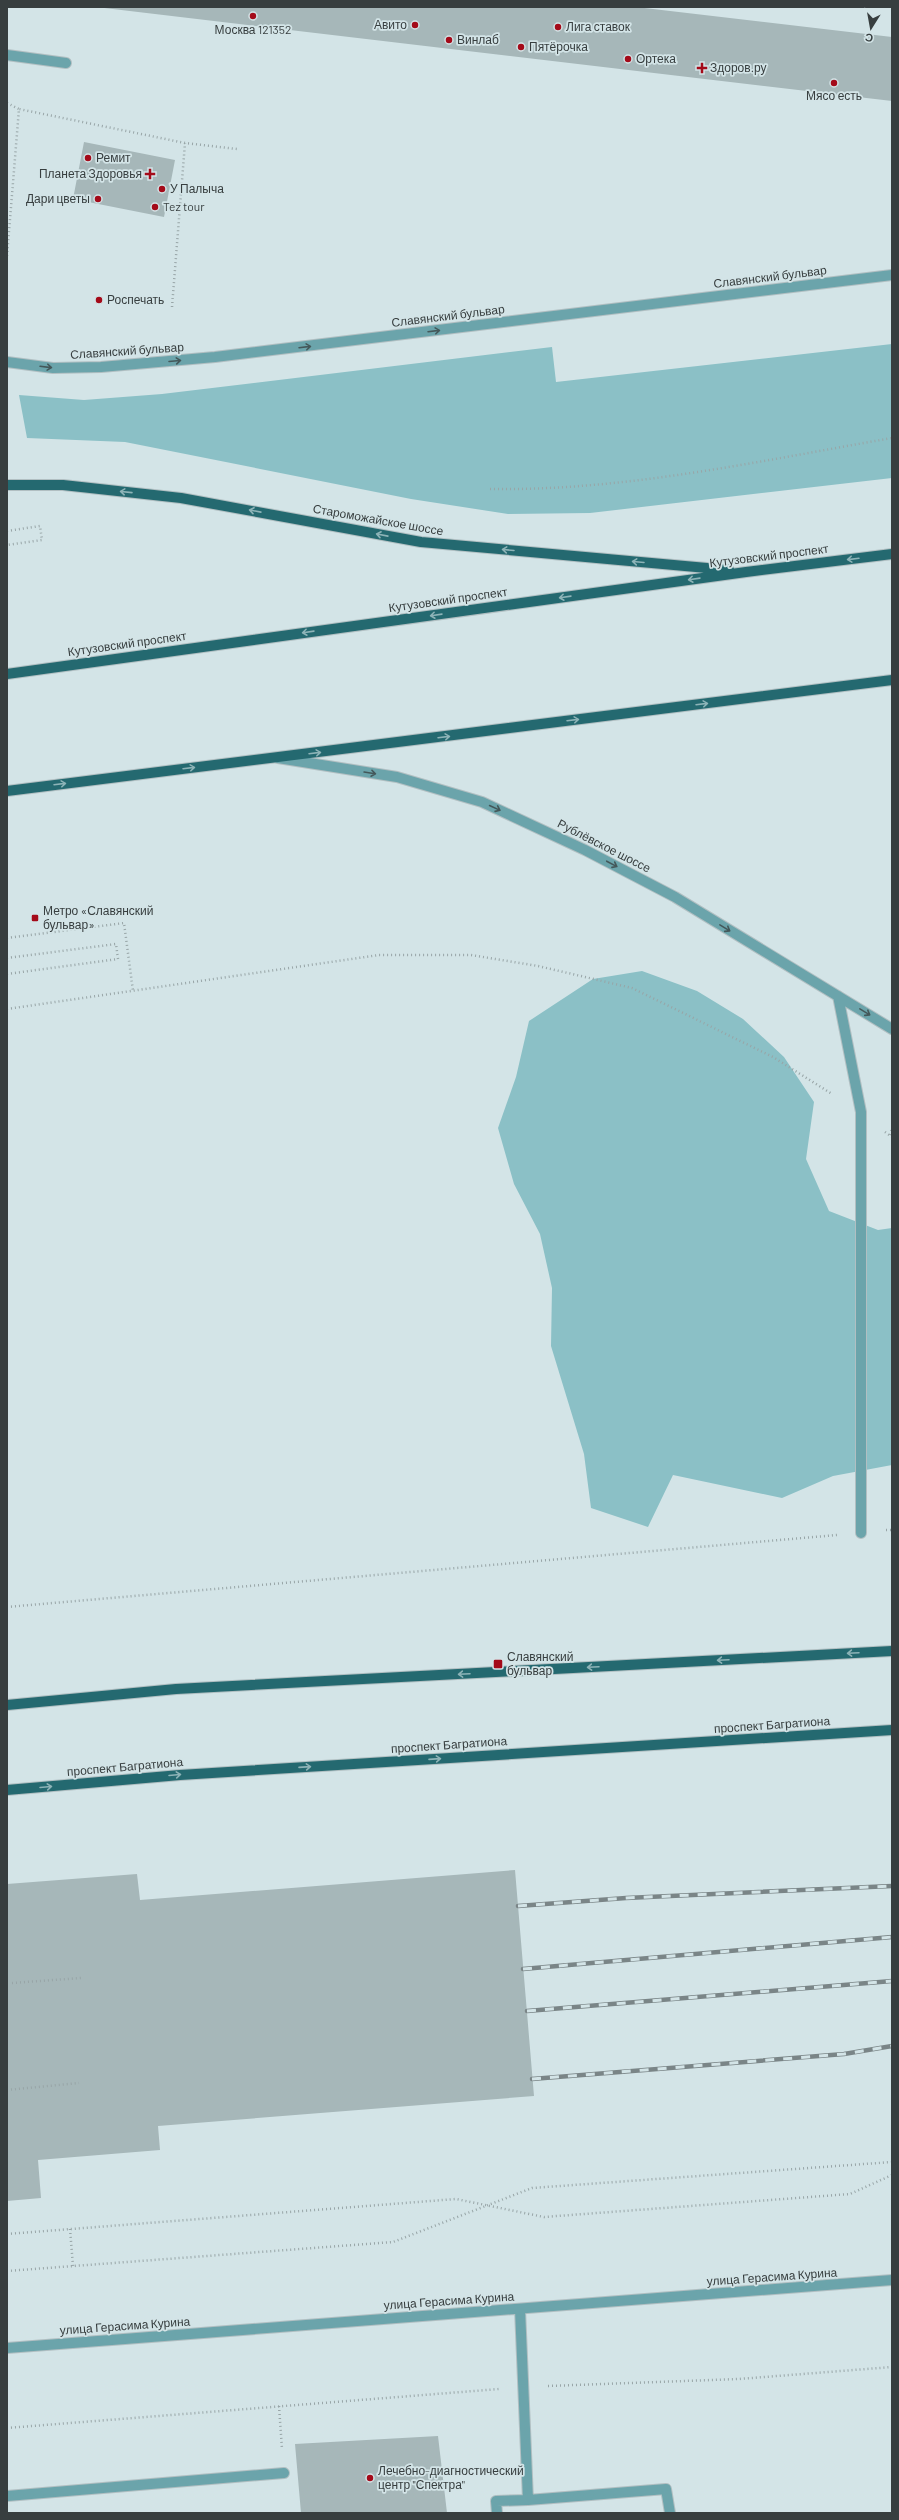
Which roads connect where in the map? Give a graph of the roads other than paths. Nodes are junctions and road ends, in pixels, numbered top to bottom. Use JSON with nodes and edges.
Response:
{"nodes":[{"id":1,"x":7,"y":55,"type":"edge"},
{"id":2,"x":66,"y":63,"type":"dead end"},
{"id":3,"x":892,"y":275,"type":"edge"},
{"id":4,"x":7,"y":362,"type":"edge"},
{"id":5,"x":7,"y":485,"type":"edge"},
{"id":6,"x":892,"y":554,"type":"edge"},
{"id":7,"x":746,"y":572,"type":"junction"},
{"id":8,"x":7,"y":674,"type":"edge"},
{"id":9,"x":892,"y":680,"type":"edge"},
{"id":10,"x":276,"y":758,"type":"junction"},
{"id":11,"x":7,"y":791,"type":"edge"},
{"id":12,"x":838,"y":996,"type":"junction"},
{"id":13,"x":892,"y":1029,"type":"edge"},
{"id":14,"x":861,"y":1532,"type":"road end"},
{"id":15,"x":892,"y":1651,"type":"edge"},
{"id":16,"x":7,"y":1705,"type":"edge"},
{"id":17,"x":892,"y":1730,"type":"edge"},
{"id":18,"x":7,"y":1790,"type":"edge"},
{"id":19,"x":892,"y":2280,"type":"edge"},
{"id":20,"x":520,"y":2309,"type":"junction"},
{"id":21,"x":7,"y":2348,"type":"edge"},
{"id":22,"x":284,"y":2473,"type":"road end"},
{"id":23,"x":7,"y":2496,"type":"edge"},
{"id":24,"x":528,"y":2500,"type":"junction"},
{"id":25,"x":497,"y":2513,"type":"edge"},
{"id":26,"x":670,"y":2513,"type":"edge"}],
"edges":[{"from":1,"to":2,"type":"street"},
{"from":4,"to":3,"type":"street","name":"Славянский бульвар","one_way":true},
{"from":7,"to":5,"type":"main road","name":"Староможайское шоссе","one_way":true},
{"from":6,"to":7,"type":"main road","name":"Кутузовский проспект","one_way":true},
{"from":7,"to":8,"type":"main road","name":"Кутузовский проспект","one_way":true},
{"from":10,"to":9,"type":"main road","one_way":true},
{"from":11,"to":10,"type":"main road","one_way":true},
{"from":10,"to":12,"type":"street","name":"Рублёвское шоссе","one_way":true},
{"from":12,"to":13,"type":"street","name":"Рублёвское шоссе","one_way":true},
{"from":12,"to":14,"type":"street"},
{"from":15,"to":16,"type":"main road","one_way":true},
{"from":18,"to":17,"type":"main road","name":"проспект Багратиона","one_way":true},
{"from":19,"to":20,"type":"street","name":"улица Герасима Курина"},
{"from":20,"to":21,"type":"street","name":"улица Герасима Курина"},
{"from":20,"to":24,"type":"street"},
{"from":22,"to":23,"type":"street"},
{"from":24,"to":25,"type":"street"},
{"from":24,"to":26,"type":"street"}]}
